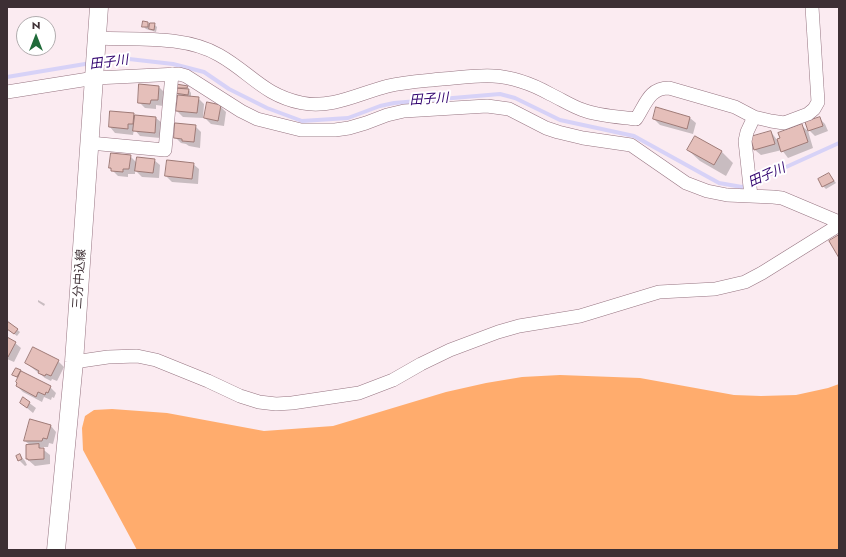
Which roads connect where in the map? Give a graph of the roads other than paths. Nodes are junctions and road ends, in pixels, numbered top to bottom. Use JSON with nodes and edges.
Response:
{"nodes":[{"id":1,"x":99,"y":7,"type":"edge"},
{"id":2,"x":812,"y":7,"type":"edge"},
{"id":3,"x":97,"y":46,"type":"junction"},
{"id":4,"x":172,"y":74,"type":"junction"},
{"id":5,"x":95,"y":75,"type":"junction"},
{"id":6,"x":7,"y":92,"type":"edge"},
{"id":7,"x":754,"y":117,"type":"junction"},
{"id":8,"x":90,"y":143,"type":"junction"},
{"id":9,"x":750,"y":195,"type":"junction"},
{"id":10,"x":839,"y":222,"type":"edge"},
{"id":11,"x":839,"y":225,"type":"edge"},
{"id":12,"x":74,"y":362,"type":"junction"},
{"id":13,"x":56,"y":550,"type":"edge"}],
"edges":[{"from":1,"to":3,"type":"main road","name":"三分中込線"},
{"from":2,"to":7,"type":"street"},
{"from":3,"to":5,"type":"main road","name":"三分中込線"},
{"from":3,"to":7,"type":"street"},
{"from":4,"to":5,"type":"street"},
{"from":4,"to":8,"type":"street"},
{"from":4,"to":9,"type":"street"},
{"from":5,"to":6,"type":"street"},
{"from":5,"to":8,"type":"main road","name":"三分中込線"},
{"from":7,"to":9,"type":"street"},
{"from":8,"to":12,"type":"main road","name":"三分中込線"},
{"from":9,"to":10,"type":"street"},
{"from":11,"to":12,"type":"street"},
{"from":12,"to":13,"type":"main road","name":"三分中込線"}]}
